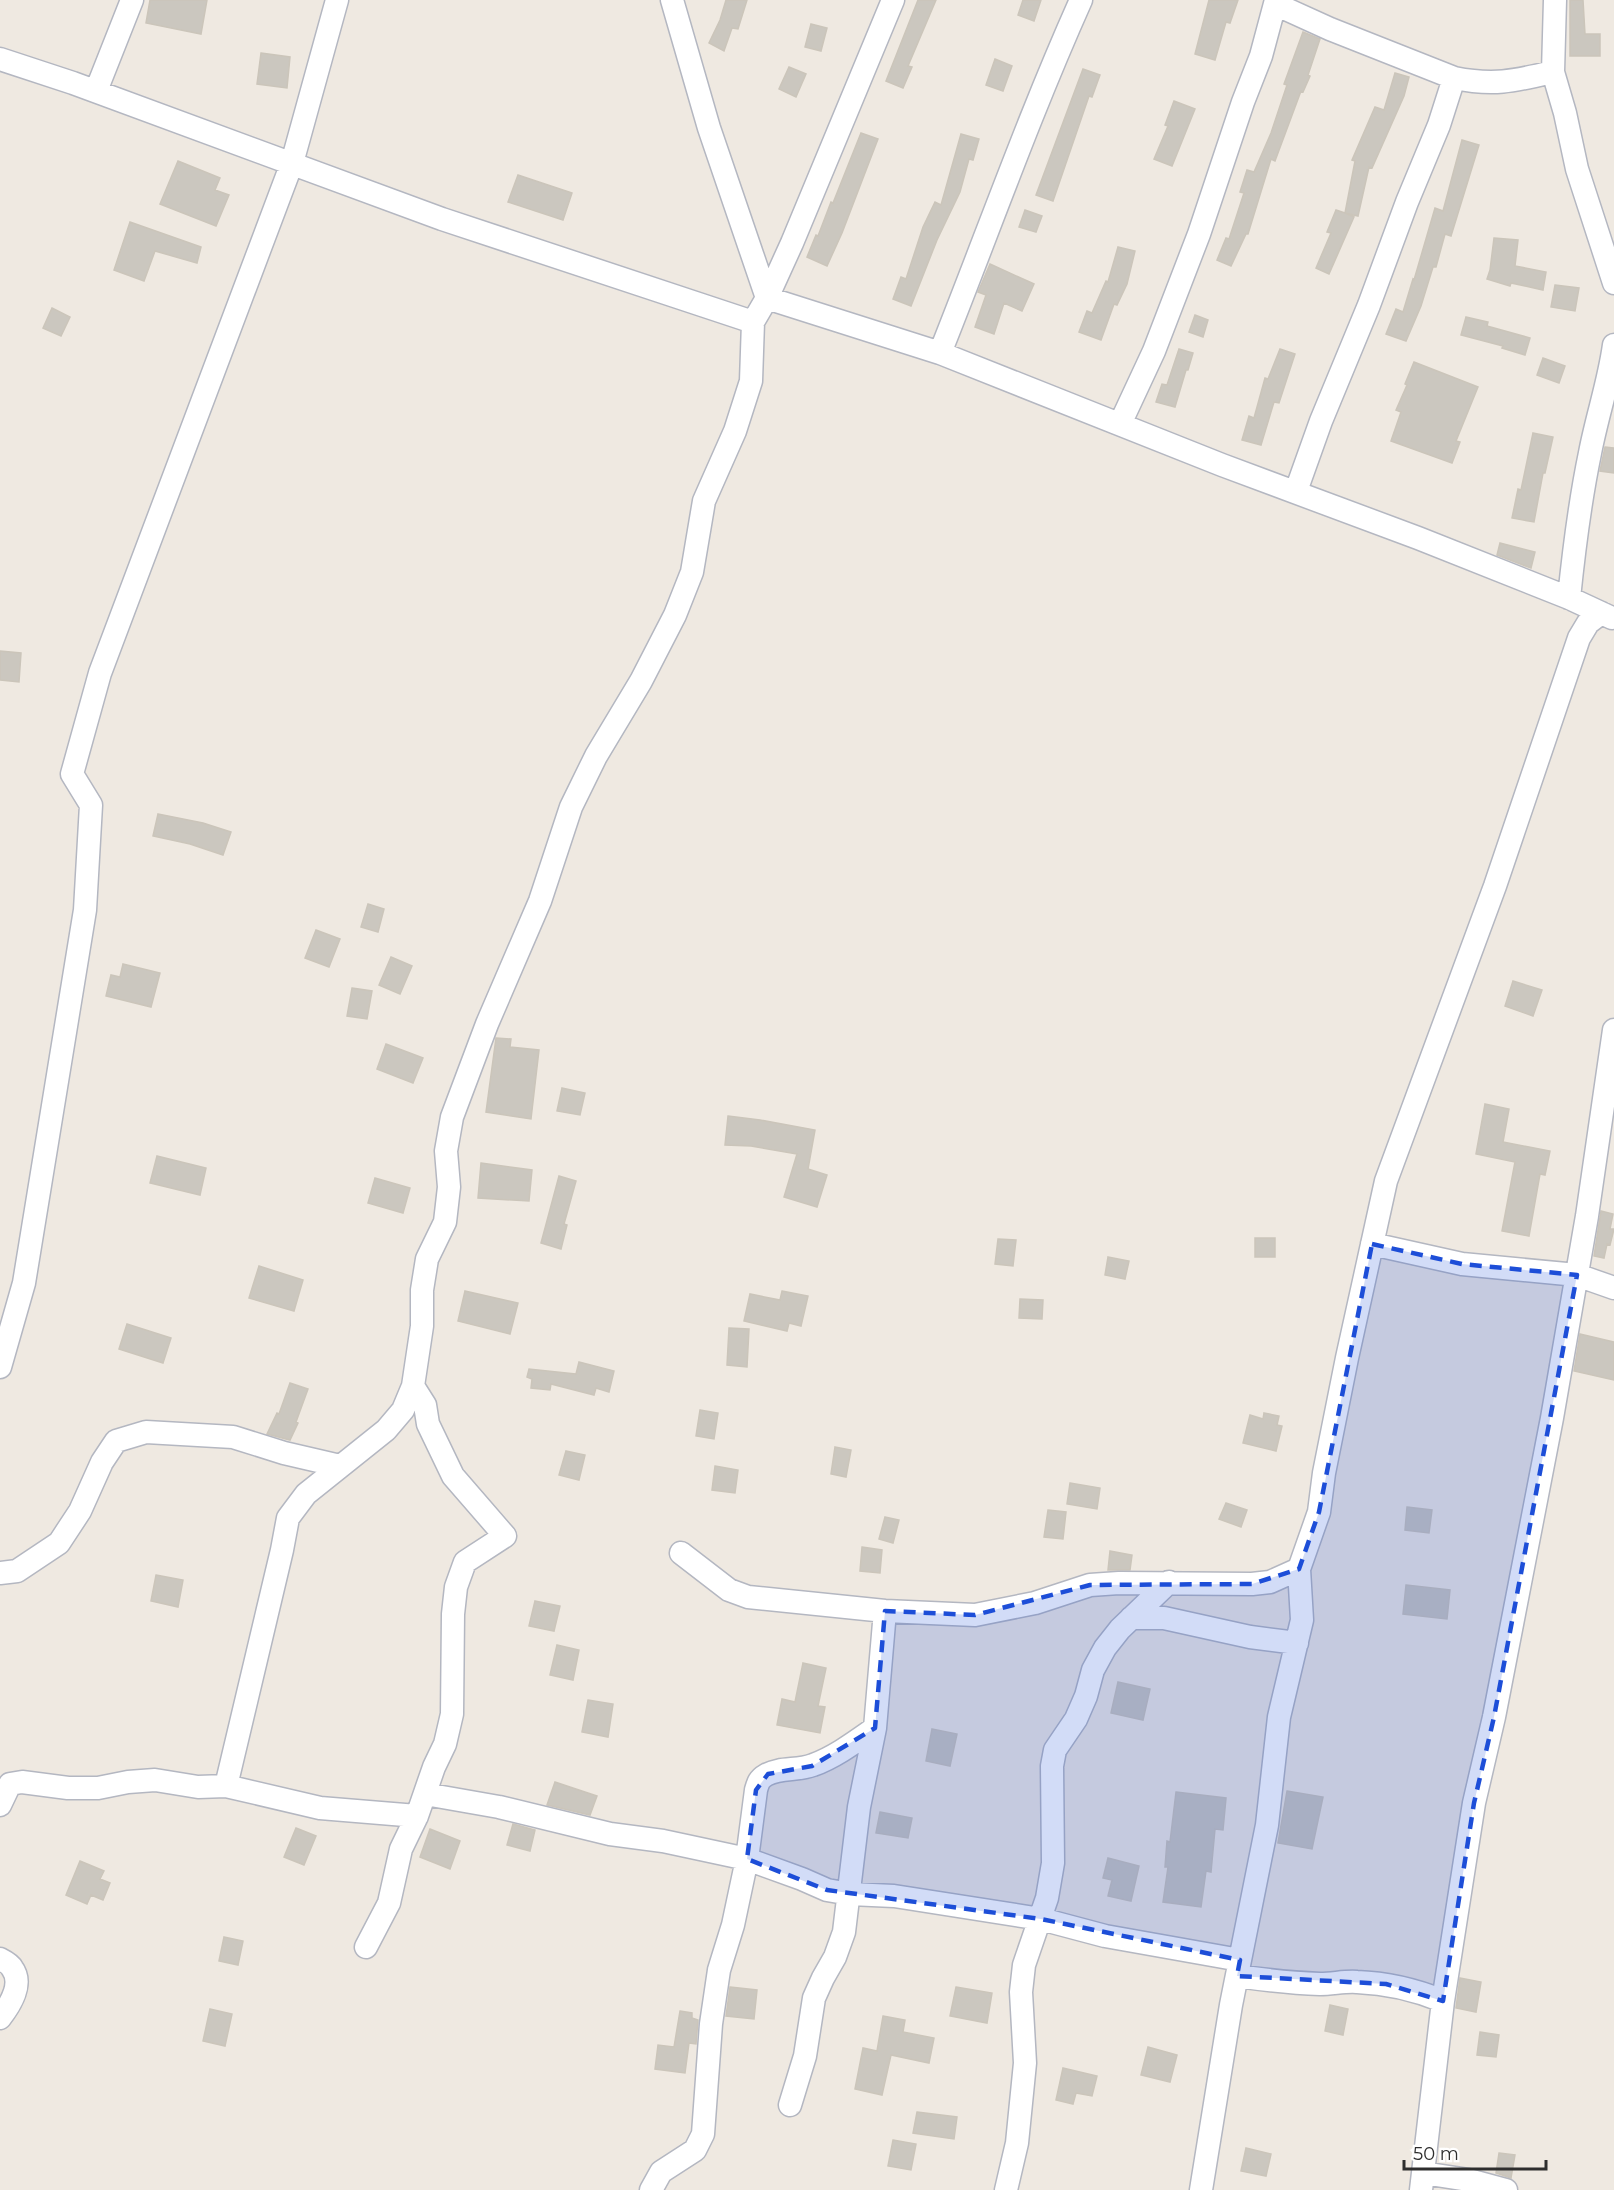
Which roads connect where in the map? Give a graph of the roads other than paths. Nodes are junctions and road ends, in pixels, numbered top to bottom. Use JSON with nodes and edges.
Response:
{"nodes":[{"id":1,"x":132,"y":0,"type":"edge"},
{"id":2,"x":337,"y":0,"type":"edge"},
{"id":3,"x":672,"y":0,"type":"edge"},
{"id":4,"x":894,"y":0,"type":"edge"},
{"id":5,"x":1081,"y":0,"type":"edge"},
{"id":6,"x":1555,"y":0,"type":"edge"},
{"id":7,"x":1275,"y":2,"type":"edge"},
{"id":8,"x":0,"y":59,"type":"edge"},
{"id":9,"x":1553,"y":72,"type":"junction"},
{"id":10,"x":1454,"y":78,"type":"junction"},
{"id":11,"x":96,"y":91,"type":"junction"},
{"id":12,"x":292,"y":163,"type":"junction"},
{"id":13,"x":1614,"y":284,"type":"edge"},
{"id":14,"x":767,"y":298,"type":"junction"},
{"id":15,"x":753,"y":322,"type":"junction"},
{"id":16,"x":1614,"y":345,"type":"edge"},
{"id":17,"x":940,"y":353,"type":"junction"},
{"id":18,"x":1120,"y":424,"type":"junction"},
{"id":19,"x":1296,"y":491,"type":"junction"},
{"id":20,"x":1569,"y":598,"type":"junction"},
{"id":21,"x":1607,"y":616,"type":"edge"},
{"id":22,"x":1614,"y":1036,"type":"edge"},
{"id":23,"x":1372,"y":1244,"type":"junction"},
{"id":24,"x":1577,"y":1275,"type":"junction"},
{"id":25,"x":1614,"y":1288,"type":"edge"},
{"id":26,"x":0,"y":1367,"type":"edge"},
{"id":27,"x":413,"y":1386,"type":"junction"},
{"id":28,"x":340,"y":1466,"type":"junction"},
{"id":29,"x":681,"y":1553,"type":"dead end"},
{"id":30,"x":1299,"y":1569,"type":"junction"},
{"id":31,"x":0,"y":1573,"type":"edge"},
{"id":32,"x":1169,"y":1582,"type":"junction"},
{"id":33,"x":885,"y":1611,"type":"junction"},
{"id":34,"x":1131,"y":1618,"type":"junction"},
{"id":35,"x":1297,"y":1643,"type":"junction"},
{"id":36,"x":875,"y":1728,"type":"junction"},
{"id":37,"x":226,"y":1786,"type":"junction"},
{"id":38,"x":0,"y":1805,"type":"edge"},
{"id":39,"x":421,"y":1805,"type":"junction"},
{"id":40,"x":747,"y":1860,"type":"junction"},
{"id":41,"x":850,"y":1894,"type":"junction"},
{"id":42,"x":1041,"y":1918,"type":"junction"},
{"id":43,"x":366,"y":1947,"type":"dead end"},
{"id":44,"x":0,"y":1959,"type":"edge"},
{"id":45,"x":1238,"y":1968,"type":"junction"},
{"id":46,"x":1443,"y":2001,"type":"junction"},
{"id":47,"x":0,"y":2018,"type":"edge"},
{"id":48,"x":790,"y":2104,"type":"dead end"},
{"id":49,"x":1422,"y":2181,"type":"edge"},
{"id":50,"x":651,"y":2190,"type":"edge"},
{"id":51,"x":1006,"y":2190,"type":"edge"},
{"id":52,"x":1201,"y":2190,"type":"edge"},
{"id":53,"x":1506,"y":2190,"type":"edge"}],
"edges":[{"from":1,"to":11,"type":"street"},
{"from":2,"to":12,"type":"street"},
{"from":3,"to":14,"type":"street"},
{"from":4,"to":14,"type":"street"},
{"from":5,"to":17,"type":"street"},
{"from":6,"to":9,"type":"street"},
{"from":7,"to":10,"type":"street"},
{"from":7,"to":18,"type":"street"},
{"from":8,"to":11,"type":"street"},
{"from":9,"to":10,"type":"street"},
{"from":9,"to":13,"type":"street"},
{"from":10,"to":19,"type":"street"},
{"from":11,"to":12,"type":"street"},
{"from":12,"to":15,"type":"street"},
{"from":12,"to":26,"type":"street"},
{"from":14,"to":15,"type":"street"},
{"from":14,"to":17,"type":"street"},
{"from":15,"to":27,"type":"street"},
{"from":16,"to":20,"type":"street"},
{"from":17,"to":18,"type":"street"},
{"from":18,"to":19,"type":"street"},
{"from":19,"to":20,"type":"street"},
{"from":20,"to":21,"type":"street"},
{"from":21,"to":23,"type":"street"},
{"from":22,"to":24,"type":"street"},
{"from":23,"to":24,"type":"street"},
{"from":23,"to":30,"type":"street"},
{"from":24,"to":25,"type":"street"},
{"from":24,"to":46,"type":"street"},
{"from":27,"to":28,"type":"street"},
{"from":27,"to":39,"type":"street"},
{"from":28,"to":31,"type":"street"},
{"from":28,"to":37,"type":"street"},
{"from":29,"to":33,"type":"street"},
{"from":30,"to":32,"type":"street"},
{"from":30,"to":35,"type":"street"},
{"from":32,"to":33,"type":"street"},
{"from":32,"to":34,"type":"street"},
{"from":33,"to":36,"type":"street"},
{"from":34,"to":35,"type":"street"},
{"from":34,"to":42,"type":"street"},
{"from":35,"to":45,"type":"street"},
{"from":36,"to":40,"type":"street"},
{"from":36,"to":41,"type":"street"},
{"from":37,"to":38,"type":"street"},
{"from":37,"to":39,"type":"street"},
{"from":39,"to":40,"type":"street"},
{"from":39,"to":43,"type":"street"},
{"from":40,"to":41,"type":"street"},
{"from":40,"to":50,"type":"street"},
{"from":41,"to":42,"type":"street"},
{"from":41,"to":48,"type":"street"},
{"from":42,"to":45,"type":"street"},
{"from":42,"to":51,"type":"street"},
{"from":44,"to":47,"type":"street"},
{"from":45,"to":46,"type":"street"},
{"from":45,"to":52,"type":"street"},
{"from":46,"to":49,"type":"street"},
{"from":49,"to":53,"type":"street"}]}
